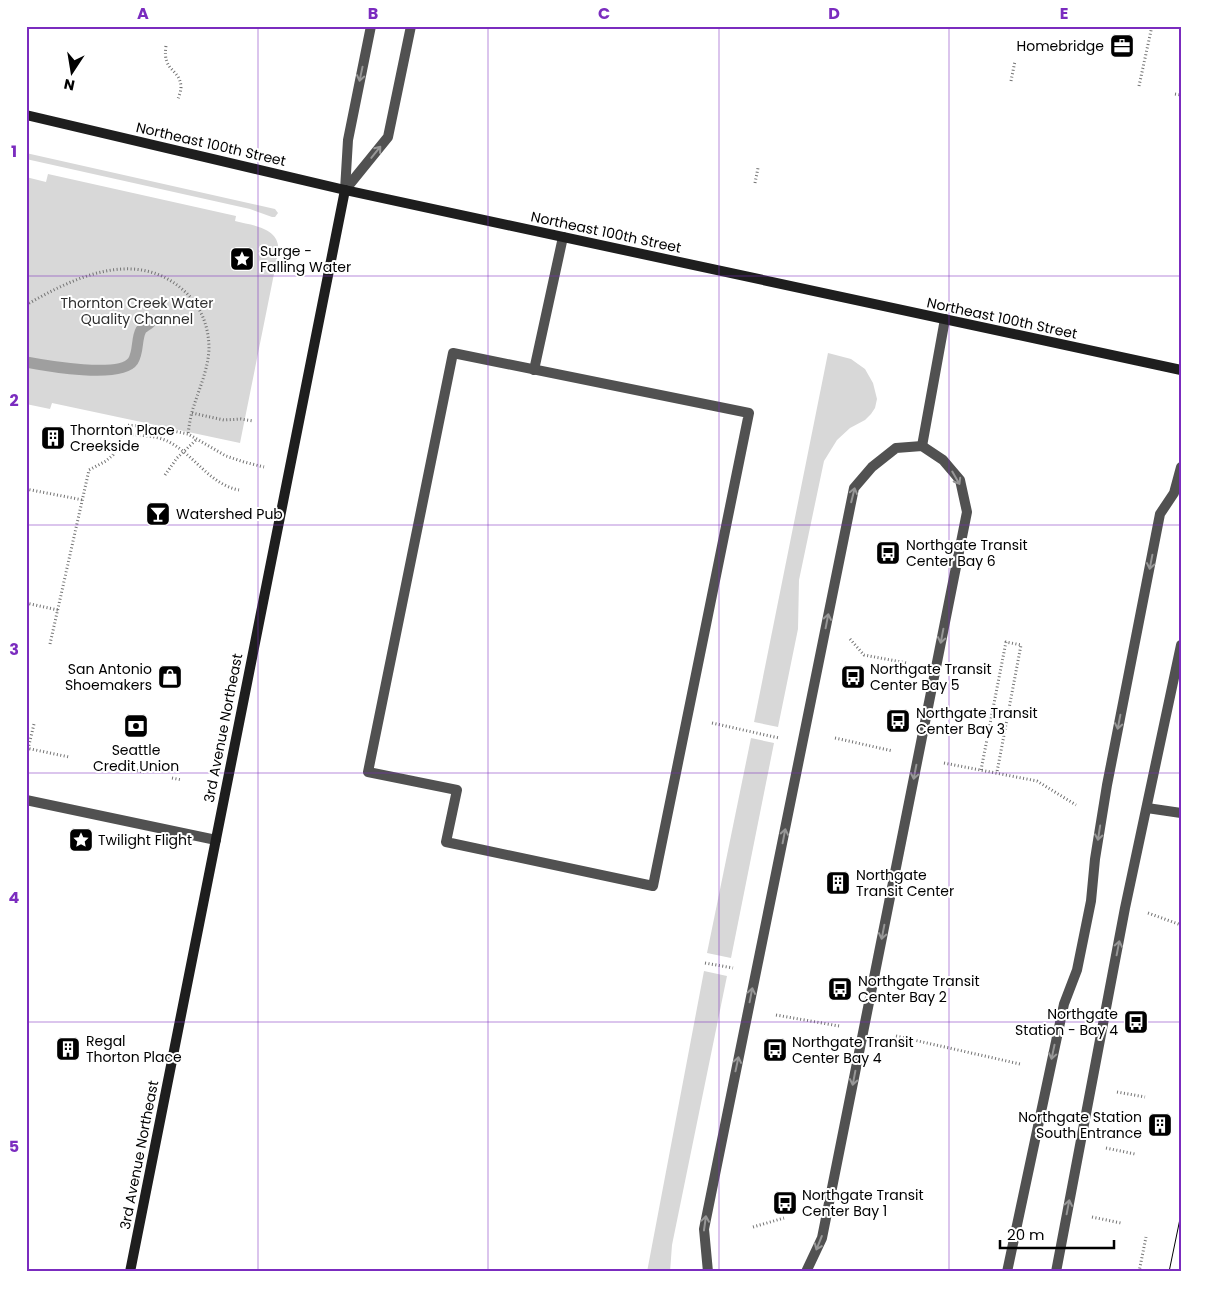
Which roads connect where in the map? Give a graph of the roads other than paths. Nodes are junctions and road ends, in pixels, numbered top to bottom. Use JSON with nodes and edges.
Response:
{"nodes":[{"id":1,"x":371,"y":26,"type":"edge"},
{"id":2,"x":412,"y":26,"type":"edge"},
{"id":3,"x":26,"y":115,"type":"edge"},
{"id":4,"x":345,"y":190,"type":"junction"},
{"id":5,"x":563,"y":237,"type":"junction"},
{"id":6,"x":945,"y":320,"type":"junction"},
{"id":7,"x":534,"y":370,"type":"junction"},
{"id":8,"x":1181,"y":370,"type":"edge"},
{"id":9,"x":922,"y":446,"type":"junction"},
{"id":10,"x":1181,"y":467,"type":"edge"},
{"id":11,"x":1181,"y":645,"type":"edge"},
{"id":12,"x":26,"y":800,"type":"edge"},
{"id":13,"x":1147,"y":808,"type":"junction"},
{"id":14,"x":1181,"y":813,"type":"edge"},
{"id":15,"x":216,"y":840,"type":"junction"},
{"id":16,"x":130,"y":1272,"type":"edge"},
{"id":17,"x":708,"y":1272,"type":"edge"},
{"id":18,"x":806,"y":1272,"type":"edge"},
{"id":19,"x":1007,"y":1272,"type":"edge"},
{"id":20,"x":1056,"y":1272,"type":"edge"}],
"edges":[{"from":1,"to":4,"type":"street","name":"3rd Avenue Northeast","one_way":true},
{"from":4,"to":2,"type":"street","name":"3rd Avenue Northeast","one_way":true},
{"from":3,"to":4,"type":"street","name":"Northeast 100th Street"},
{"from":4,"to":5,"type":"street","name":"Northeast 100th Street"},
{"from":4,"to":15,"type":"street","name":"3rd Avenue Northeast"},
{"from":5,"to":6,"type":"street","name":"Northeast 100th Street"},
{"from":5,"to":7,"type":"street"},
{"from":6,"to":8,"type":"street","name":"Northeast 100th Street"},
{"from":6,"to":9,"type":"street"},
{"from":7,"to":7,"type":"street"},
{"from":17,"to":9,"type":"street","one_way":true},
{"from":9,"to":18,"type":"street","one_way":true},
{"from":10,"to":19,"type":"street","one_way":true},
{"from":11,"to":13,"type":"street"},
{"from":12,"to":15,"type":"street"},
{"from":13,"to":14,"type":"street"},
{"from":20,"to":13,"type":"street","one_way":true},
{"from":15,"to":16,"type":"street","name":"3rd Avenue Northeast"}]}
